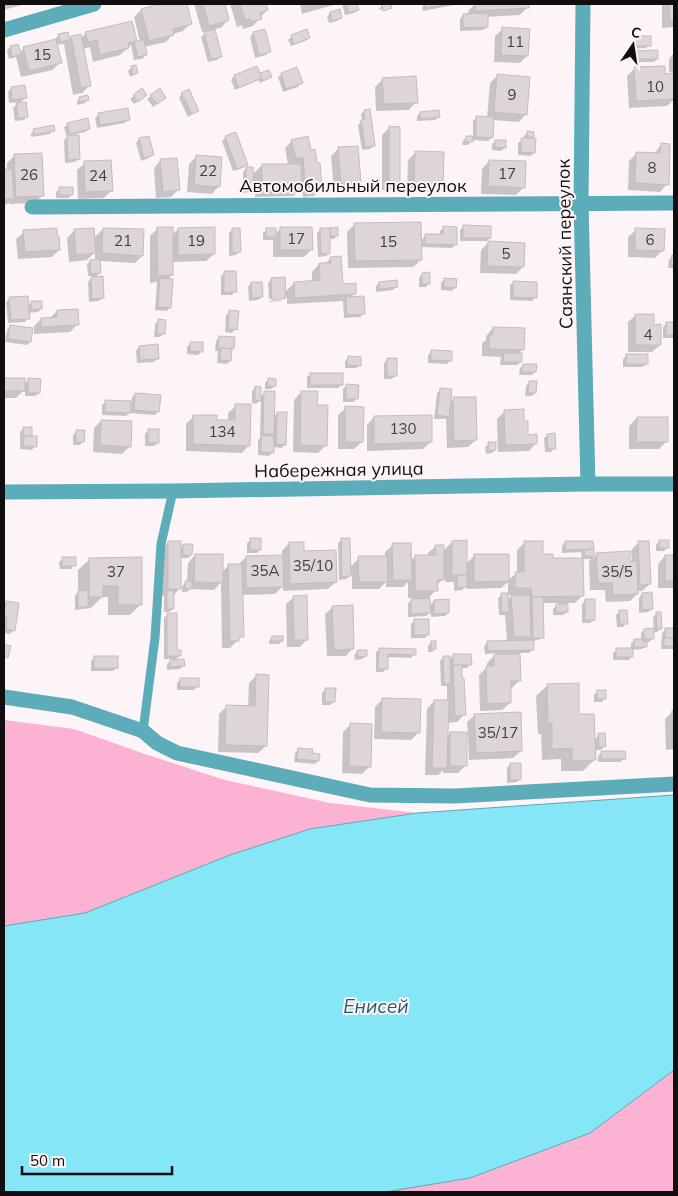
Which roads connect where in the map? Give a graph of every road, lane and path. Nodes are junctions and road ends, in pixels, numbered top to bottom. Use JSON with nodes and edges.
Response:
{"nodes":[{"id":1,"x":94,"y":4,"type":"edge"},
{"id":2,"x":583,"y":4,"type":"edge"},
{"id":3,"x":4,"y":30,"type":"edge"},
{"id":4,"x":581,"y":203,"type":"junction"},
{"id":5,"x":674,"y":203,"type":"edge"},
{"id":6,"x":32,"y":207,"type":"dead end"},
{"id":7,"x":588,"y":484,"type":"junction"},
{"id":8,"x":674,"y":484,"type":"edge"},
{"id":9,"x":4,"y":492,"type":"edge"},
{"id":10,"x":174,"y":492,"type":"junction"},
{"id":11,"x":4,"y":697,"type":"edge"},
{"id":12,"x":143,"y":731,"type":"junction"},
{"id":13,"x":674,"y":784,"type":"edge"}],
"edges":[{"from":1,"to":3,"type":"street"},
{"from":2,"to":4,"type":"street","name":"Саянский переулок"},
{"from":4,"to":5,"type":"street","name":"Автомобильный переулок"},
{"from":4,"to":6,"type":"street","name":"Автомобильный переулок"},
{"from":4,"to":7,"type":"street","name":"Саянский переулок"},
{"from":7,"to":8,"type":"street","name":"Набережная улица"},
{"from":7,"to":10,"type":"street","name":"Набережная улица"},
{"from":9,"to":10,"type":"street","name":"Набережная улица"},
{"from":10,"to":12,"type":"lane"},
{"from":11,"to":12,"type":"street"},
{"from":12,"to":13,"type":"street"}]}
